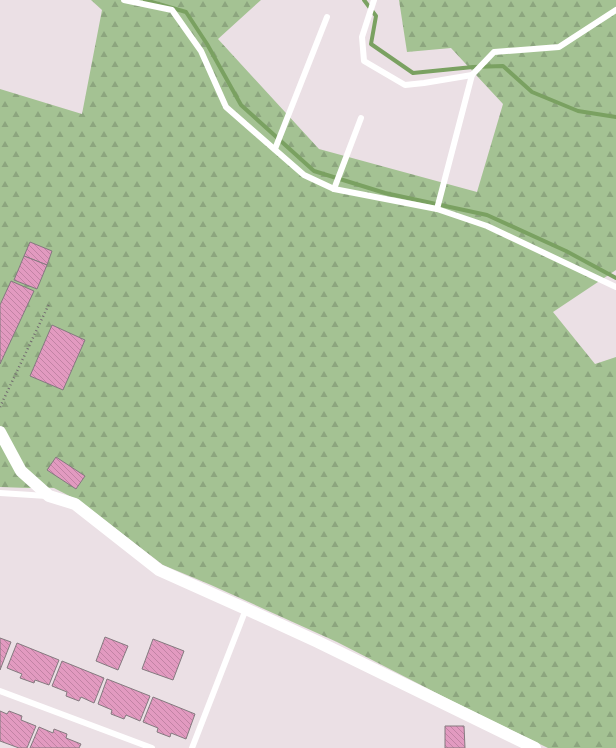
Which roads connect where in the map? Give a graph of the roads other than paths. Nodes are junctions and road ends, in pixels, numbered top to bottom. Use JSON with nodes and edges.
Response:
{"nodes":[{"id":1,"x":124,"y":0,"type":"edge"},
{"id":2,"x":373,"y":1,"type":"edge"},
{"id":3,"x":616,"y":10,"type":"edge"},
{"id":4,"x":327,"y":17,"type":"dead end"},
{"id":5,"x":474,"y":74,"type":"junction"},
{"id":6,"x":361,"y":118,"type":"dead end"},
{"id":7,"x":276,"y":147,"type":"junction"},
{"id":8,"x":335,"y":187,"type":"junction"},
{"id":9,"x":437,"y":208,"type":"junction"},
{"id":10,"x":616,"y":287,"type":"edge"},
{"id":11,"x":0,"y":432,"type":"edge"},
{"id":12,"x":0,"y":494,"type":"edge"},
{"id":13,"x":49,"y":496,"type":"junction"},
{"id":14,"x":246,"y":609,"type":"junction"},
{"id":15,"x":0,"y":691,"type":"edge"},
{"id":16,"x":152,"y":748,"type":"edge"},
{"id":17,"x":192,"y":748,"type":"edge"},
{"id":18,"x":535,"y":748,"type":"edge"}],
"edges":[{"from":1,"to":7,"type":"lane"},
{"from":2,"to":5,"type":"lane"},
{"from":3,"to":5,"type":"lane"},
{"from":4,"to":7,"type":"lane"},
{"from":5,"to":9,"type":"lane"},
{"from":6,"to":8,"type":"lane"},
{"from":7,"to":8,"type":"lane"},
{"from":8,"to":9,"type":"lane"},
{"from":9,"to":10,"type":"lane"},
{"from":11,"to":13,"type":"street"},
{"from":12,"to":13,"type":"lane"},
{"from":13,"to":14,"type":"street"},
{"from":14,"to":17,"type":"lane"},
{"from":14,"to":18,"type":"street"},
{"from":15,"to":16,"type":"lane"}]}
